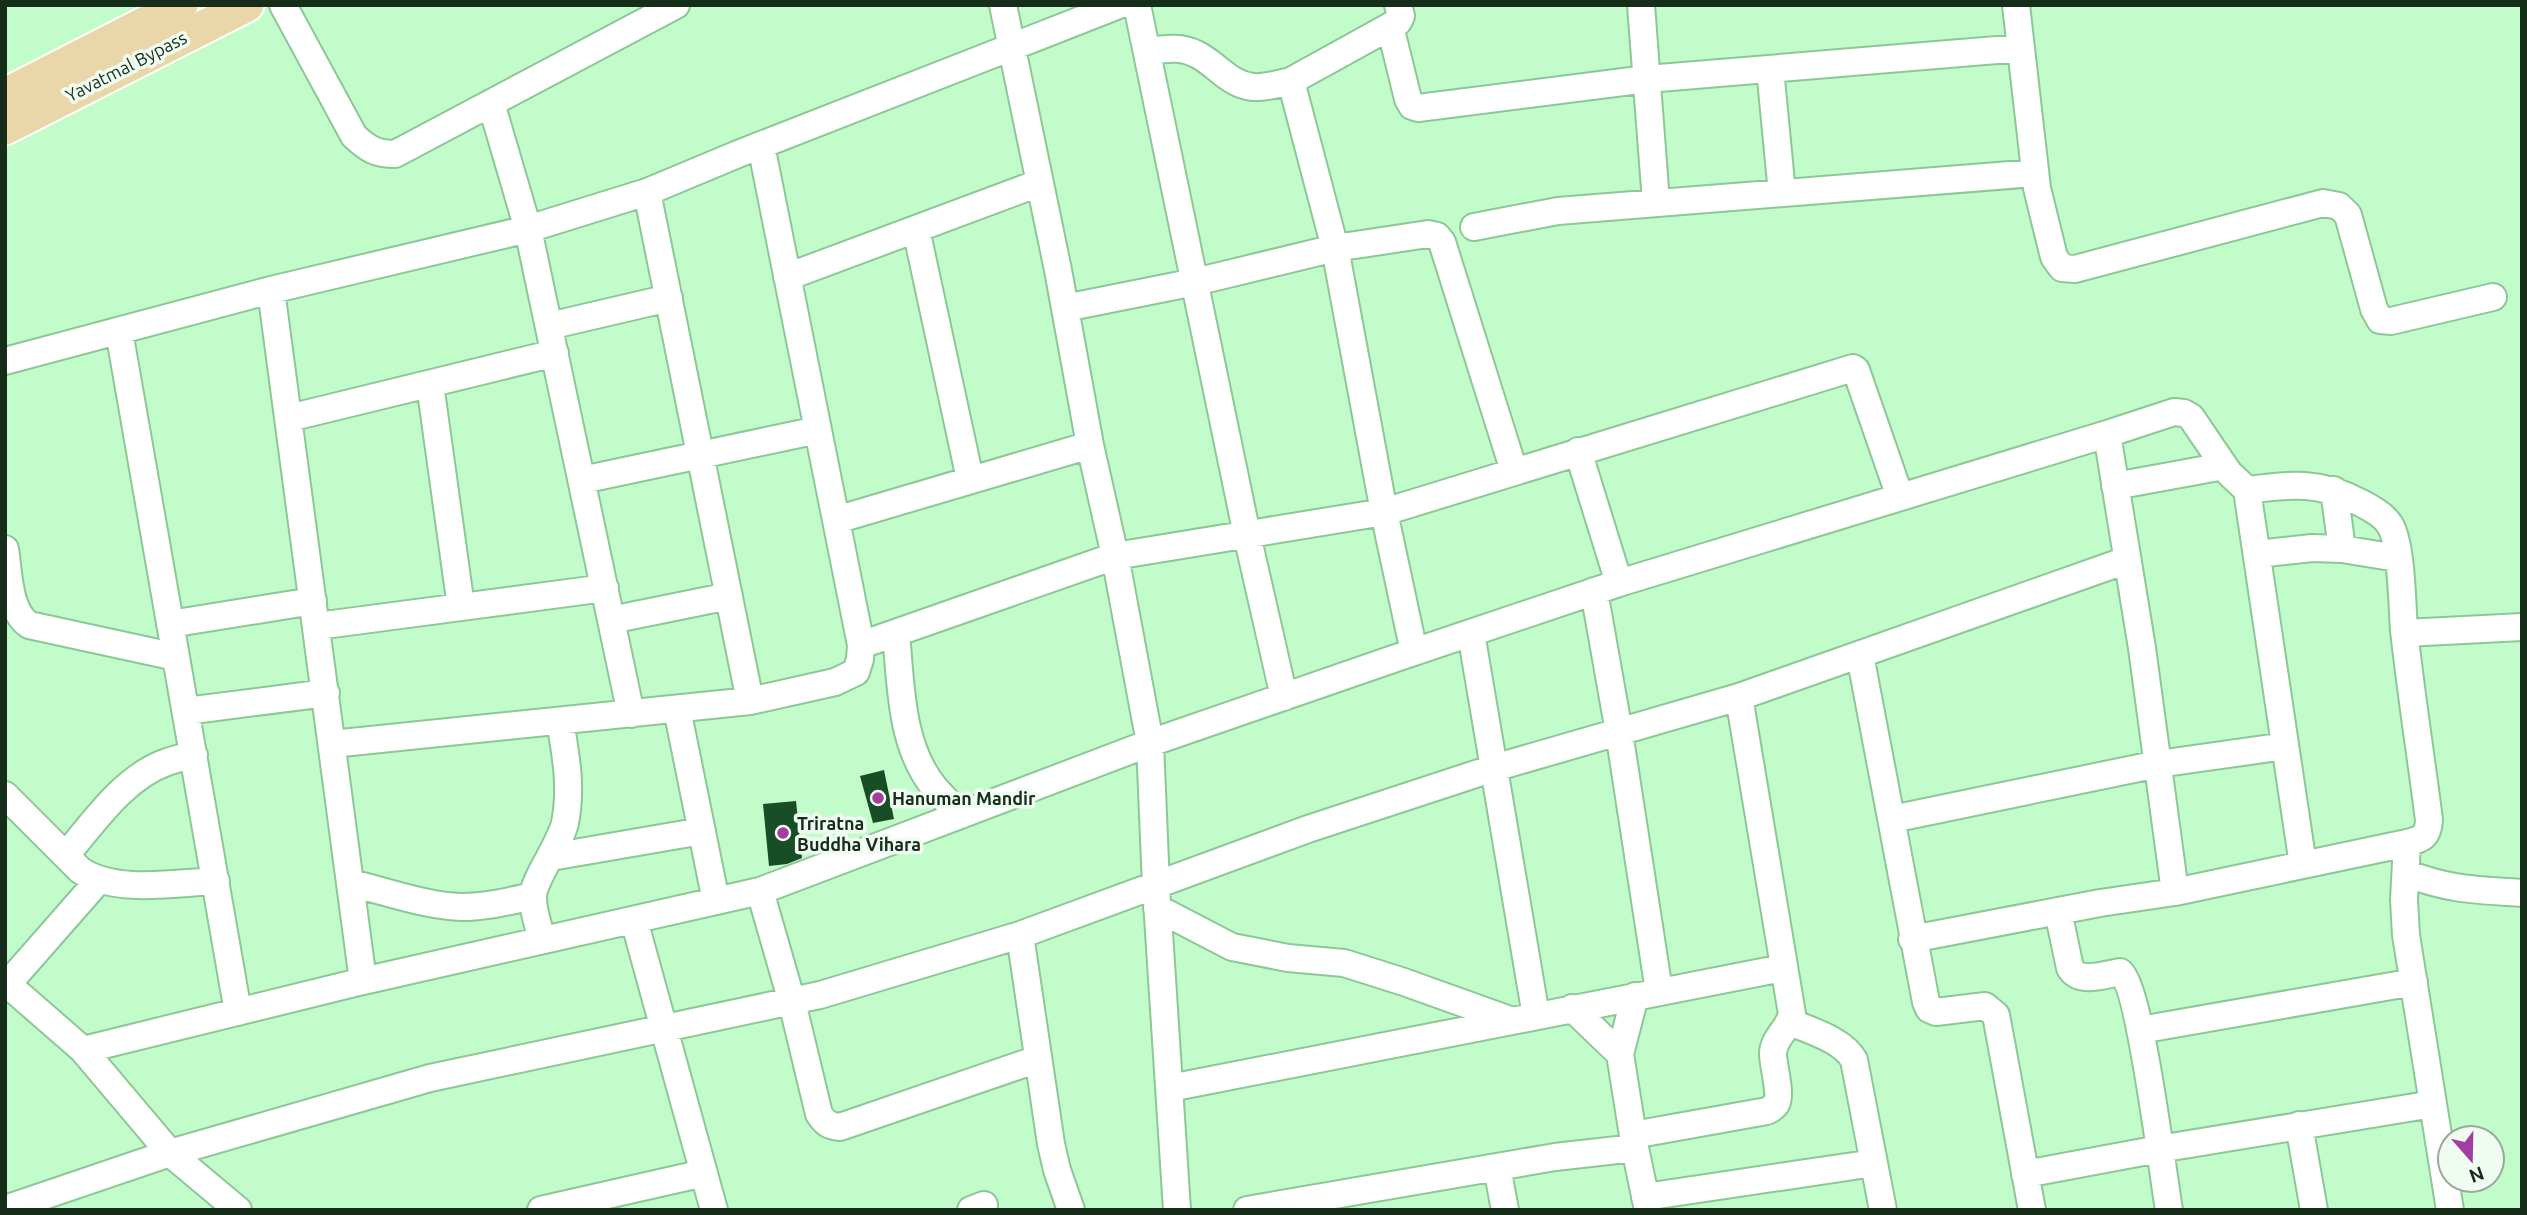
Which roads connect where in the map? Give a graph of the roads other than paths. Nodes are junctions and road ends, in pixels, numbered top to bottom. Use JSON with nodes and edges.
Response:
{"nodes":[{"id":1,"x":181,"y":5,"type":"edge"},
{"id":2,"x":247,"y":5,"type":"edge"},
{"id":3,"x":283,"y":5,"type":"edge"},
{"id":4,"x":676,"y":5,"type":"edge"},
{"id":5,"x":1003,"y":5,"type":"edge"},
{"id":6,"x":1119,"y":5,"type":"edge"},
{"id":7,"x":1137,"y":5,"type":"edge"},
{"id":8,"x":1641,"y":5,"type":"edge"},
{"id":9,"x":2016,"y":5,"type":"edge"},
{"id":10,"x":143,"y":14,"type":"edge"},
{"id":11,"x":1394,"y":16,"type":"edge"},
{"id":12,"x":2021,"y":48,"type":"junction"},
{"id":13,"x":1010,"y":49,"type":"junction"},
{"id":14,"x":1147,"y":51,"type":"junction"},
{"id":15,"x":1769,"y":69,"type":"junction"},
{"id":16,"x":1647,"y":79,"type":"junction"},
{"id":17,"x":1291,"y":81,"type":"junction"},
{"id":18,"x":5,"y":95,"type":"edge"},
{"id":19,"x":491,"y":103,"type":"junction"},
{"id":20,"x":5,"y":128,"type":"edge"},
{"id":21,"x":761,"y":145,"type":"junction"},
{"id":22,"x":2035,"y":173,"type":"junction"},
{"id":23,"x":1039,"y":183,"type":"junction"},
{"id":24,"x":647,"y":192,"type":"junction"},
{"id":25,"x":1782,"y":192,"type":"junction"},
{"id":26,"x":1656,"y":202,"type":"junction"},
{"id":27,"x":1474,"y":227,"type":"dead end"},
{"id":28,"x":528,"y":229,"type":"junction"},
{"id":29,"x":916,"y":229,"type":"junction"},
{"id":30,"x":1335,"y":248,"type":"junction"},
{"id":31,"x":787,"y":277,"type":"junction"},
{"id":32,"x":1195,"y":282,"type":"junction"},
{"id":33,"x":271,"y":290,"type":"junction"},
{"id":34,"x":2493,"y":297,"type":"dead end"},
{"id":35,"x":669,"y":298,"type":"junction"},
{"id":36,"x":1065,"y":308,"type":"junction"},
{"id":37,"x":549,"y":326,"type":"junction"},
{"id":38,"x":119,"y":331,"type":"junction"},
{"id":39,"x":555,"y":353,"type":"junction"},
{"id":40,"x":5,"y":362,"type":"edge"},
{"id":41,"x":430,"y":384,"type":"junction"},
{"id":42,"x":289,"y":418,"type":"junction"},
{"id":43,"x":818,"y":430,"type":"junction"},
{"id":44,"x":2106,"y":434,"type":"junction"},
{"id":45,"x":1090,"y":445,"type":"junction"},
{"id":46,"x":1578,"y":452,"type":"junction"},
{"id":47,"x":701,"y":456,"type":"junction"},
{"id":48,"x":2224,"y":466,"type":"junction"},
{"id":49,"x":1514,"y":471,"type":"junction"},
{"id":50,"x":970,"y":479,"type":"junction"},
{"id":51,"x":582,"y":480,"type":"junction"},
{"id":52,"x":2115,"y":486,"type":"junction"},
{"id":53,"x":2247,"y":490,"type":"junction"},
{"id":54,"x":2334,"y":490,"type":"junction"},
{"id":55,"x":1900,"y":497,"type":"junction"},
{"id":56,"x":1384,"y":512,"type":"junction"},
{"id":57,"x":836,"y":520,"type":"junction"},
{"id":58,"x":1247,"y":535,"type":"junction"},
{"id":59,"x":5,"y":549,"type":"edge"},
{"id":60,"x":2342,"y":549,"type":"junction"},
{"id":61,"x":2257,"y":554,"type":"junction"},
{"id":62,"x":1115,"y":556,"type":"junction"},
{"id":63,"x":2398,"y":558,"type":"junction"},
{"id":64,"x":2127,"y":560,"type":"junction"},
{"id":65,"x":1619,"y":583,"type":"junction"},
{"id":66,"x":605,"y":589,"type":"junction"},
{"id":67,"x":9,"y":591,"type":"edge"},
{"id":68,"x":1594,"y":591,"type":"junction"},
{"id":69,"x":729,"y":596,"type":"junction"},
{"id":70,"x":461,"y":607,"type":"junction"},
{"id":71,"x":315,"y":613,"type":"junction"},
{"id":72,"x":611,"y":620,"type":"junction"},
{"id":73,"x":170,"y":624,"type":"junction"},
{"id":74,"x":2522,"y":627,"type":"edge"},
{"id":75,"x":1471,"y":633,"type":"junction"},
{"id":76,"x":896,"y":634,"type":"junction"},
{"id":77,"x":2404,"y":634,"type":"junction"},
{"id":78,"x":861,"y":645,"type":"junction"},
{"id":79,"x":1414,"y":652,"type":"junction"},
{"id":80,"x":1860,"y":655,"type":"junction"},
{"id":81,"x":176,"y":657,"type":"junction"},
{"id":82,"x":326,"y":693,"type":"junction"},
{"id":83,"x":1284,"y":697,"type":"junction"},
{"id":84,"x":1739,"y":697,"type":"junction"},
{"id":85,"x":750,"y":701,"type":"junction"},
{"id":86,"x":677,"y":709,"type":"junction"},
{"id":87,"x":186,"y":711,"type":"junction"},
{"id":88,"x":631,"y":714,"type":"junction"},
{"id":89,"x":559,"y":721,"type":"junction"},
{"id":90,"x":1619,"y":732,"type":"junction"},
{"id":91,"x":1150,"y":743,"type":"junction"},
{"id":92,"x":332,"y":744,"type":"junction"},
{"id":93,"x":2285,"y":746,"type":"junction"},
{"id":94,"x":194,"y":755,"type":"junction"},
{"id":95,"x":2158,"y":764,"type":"junction"},
{"id":96,"x":1494,"y":768,"type":"junction"},
{"id":97,"x":5,"y":795,"type":"edge"},
{"id":98,"x":961,"y":815,"type":"junction"},
{"id":99,"x":1892,"y":819,"type":"junction"},
{"id":100,"x":702,"y":831,"type":"junction"},
{"id":101,"x":2407,"y":843,"type":"junction"},
{"id":102,"x":66,"y":855,"type":"junction"},
{"id":103,"x":551,"y":857,"type":"junction"},
{"id":104,"x":2303,"y":865,"type":"junction"},
{"id":105,"x":2406,"y":873,"type":"junction"},
{"id":106,"x":98,"y":881,"type":"junction"},
{"id":107,"x":216,"y":881,"type":"junction"},
{"id":108,"x":351,"y":883,"type":"junction"},
{"id":109,"x":760,"y":891,"type":"junction"},
{"id":110,"x":2175,"y":892,"type":"junction"},
{"id":111,"x":2522,"y":893,"type":"edge"},
{"id":112,"x":533,"y":897,"type":"junction"},
{"id":113,"x":1156,"y":897,"type":"junction"},
{"id":114,"x":716,"y":901,"type":"junction"},
{"id":115,"x":2058,"y":911,"type":"junction"},
{"id":116,"x":634,"y":920,"type":"junction"},
{"id":117,"x":1020,"y":935,"type":"junction"},
{"id":118,"x":1912,"y":939,"type":"junction"},
{"id":119,"x":542,"y":940,"type":"junction"},
{"id":120,"x":1783,"y":968,"type":"junction"},
{"id":121,"x":363,"y":981,"type":"junction"},
{"id":122,"x":2414,"y":982,"type":"junction"},
{"id":123,"x":6,"y":985,"type":"edge"},
{"id":124,"x":1647,"y":994,"type":"junction"},
{"id":125,"x":792,"y":1002,"type":"junction"},
{"id":126,"x":1572,"y":1008,"type":"junction"},
{"id":127,"x":239,"y":1012,"type":"junction"},
{"id":128,"x":1524,"y":1018,"type":"junction"},
{"id":129,"x":1790,"y":1022,"type":"junction"},
{"id":130,"x":663,"y":1029,"type":"junction"},
{"id":131,"x":2140,"y":1030,"type":"junction"},
{"id":132,"x":83,"y":1050,"type":"junction"},
{"id":133,"x":1620,"y":1054,"type":"junction"},
{"id":134,"x":1038,"y":1059,"type":"junction"},
{"id":135,"x":1170,"y":1088,"type":"junction"},
{"id":136,"x":2433,"y":1104,"type":"junction"},
{"id":137,"x":2299,"y":1125,"type":"junction"},
{"id":138,"x":1634,"y":1141,"type":"junction"},
{"id":139,"x":2159,"y":1149,"type":"junction"},
{"id":140,"x":170,"y":1153,"type":"junction"},
{"id":141,"x":1874,"y":1163,"type":"junction"},
{"id":142,"x":1497,"y":1167,"type":"junction"},
{"id":143,"x":704,"y":1173,"type":"junction"},
{"id":144,"x":2025,"y":1174,"type":"junction"},
{"id":145,"x":1359,"y":1200,"type":"edge"},
{"id":146,"x":52,"y":1202,"type":"edge"},
{"id":147,"x":1647,"y":1203,"type":"edge"},
{"id":148,"x":5,"y":1209,"type":"edge"},
{"id":149,"x":238,"y":1210,"type":"edge"},
{"id":150,"x":541,"y":1210,"type":"edge"},
{"id":151,"x":714,"y":1210,"type":"edge"},
{"id":152,"x":1071,"y":1210,"type":"edge"},
{"id":153,"x":1177,"y":1210,"type":"edge"},
{"id":154,"x":1247,"y":1210,"type":"edge"},
{"id":155,"x":1505,"y":1210,"type":"edge"},
{"id":156,"x":1883,"y":1210,"type":"edge"},
{"id":157,"x":2032,"y":1210,"type":"edge"},
{"id":158,"x":2169,"y":1210,"type":"edge"},
{"id":159,"x":2314,"y":1210,"type":"edge"},
{"id":160,"x":2450,"y":1210,"type":"edge"}],
"edges":[{"from":1,"to":10,"type":"main road","name":"Yavatmal Bypass"},
{"from":2,"to":20,"type":"main road","name":"Yavatmal Bypass"},
{"from":3,"to":19,"type":"street"},
{"from":4,"to":19,"type":"street"},
{"from":5,"to":13,"type":"street"},
{"from":6,"to":13,"type":"street"},
{"from":7,"to":14,"type":"street"},
{"from":8,"to":16,"type":"street"},
{"from":9,"to":12,"type":"street"},
{"from":10,"to":18,"type":"main road","name":"Yavatmal Bypass"},
{"from":11,"to":16,"type":"street"},
{"from":11,"to":17,"type":"street"},
{"from":12,"to":15,"type":"street"},
{"from":12,"to":22,"type":"street"},
{"from":13,"to":21,"type":"street"},
{"from":13,"to":23,"type":"street"},
{"from":14,"to":17,"type":"street"},
{"from":14,"to":32,"type":"street"},
{"from":15,"to":16,"type":"street"},
{"from":15,"to":25,"type":"street"},
{"from":16,"to":26,"type":"street"},
{"from":17,"to":30,"type":"street"},
{"from":19,"to":28,"type":"street"},
{"from":21,"to":24,"type":"street"},
{"from":21,"to":31,"type":"street"},
{"from":22,"to":25,"type":"street"},
{"from":22,"to":34,"type":"street"},
{"from":23,"to":29,"type":"street"},
{"from":23,"to":36,"type":"street"},
{"from":24,"to":28,"type":"street"},
{"from":24,"to":35,"type":"street"},
{"from":25,"to":26,"type":"street"},
{"from":26,"to":27,"type":"street"},
{"from":28,"to":33,"type":"street"},
{"from":28,"to":37,"type":"street"},
{"from":29,"to":31,"type":"street"},
{"from":29,"to":50,"type":"street"},
{"from":30,"to":32,"type":"street"},
{"from":30,"to":49,"type":"street"},
{"from":30,"to":56,"type":"street"},
{"from":31,"to":43,"type":"street"},
{"from":32,"to":36,"type":"street"},
{"from":32,"to":58,"type":"street"},
{"from":33,"to":38,"type":"street"},
{"from":33,"to":42,"type":"street"},
{"from":35,"to":37,"type":"street"},
{"from":35,"to":47,"type":"street"},
{"from":36,"to":45,"type":"street"},
{"from":37,"to":39,"type":"street"},
{"from":38,"to":40,"type":"street"},
{"from":38,"to":73,"type":"street"},
{"from":39,"to":41,"type":"street"},
{"from":39,"to":51,"type":"street"},
{"from":41,"to":42,"type":"street"},
{"from":41,"to":70,"type":"street"},
{"from":42,"to":71,"type":"street"},
{"from":43,"to":47,"type":"street"},
{"from":43,"to":57,"type":"street"},
{"from":44,"to":48,"type":"street"},
{"from":44,"to":52,"type":"street"},
{"from":44,"to":55,"type":"street"},
{"from":45,"to":50,"type":"street"},
{"from":45,"to":62,"type":"street"},
{"from":46,"to":49,"type":"street"},
{"from":46,"to":55,"type":"street"},
{"from":46,"to":65,"type":"street"},
{"from":47,"to":51,"type":"street"},
{"from":47,"to":69,"type":"street"},
{"from":48,"to":52,"type":"street"},
{"from":48,"to":53,"type":"street"},
{"from":49,"to":56,"type":"street"},
{"from":50,"to":57,"type":"street"},
{"from":51,"to":66,"type":"street"},
{"from":52,"to":64,"type":"street"},
{"from":53,"to":54,"type":"street"},
{"from":53,"to":61,"type":"street"},
{"from":54,"to":60,"type":"street"},
{"from":54,"to":63,"type":"street"},
{"from":55,"to":65,"type":"street"},
{"from":56,"to":58,"type":"street"},
{"from":56,"to":79,"type":"street"},
{"from":57,"to":78,"type":"street"},
{"from":58,"to":62,"type":"street"},
{"from":58,"to":83,"type":"street"},
{"from":59,"to":67,"type":"street"},
{"from":60,"to":61,"type":"street"},
{"from":60,"to":63,"type":"street"},
{"from":61,"to":93,"type":"street"},
{"from":62,"to":76,"type":"street"},
{"from":62,"to":91,"type":"street"},
{"from":63,"to":77,"type":"street"},
{"from":64,"to":80,"type":"street"},
{"from":64,"to":95,"type":"street"},
{"from":65,"to":68,"type":"street"},
{"from":66,"to":70,"type":"street"},
{"from":66,"to":72,"type":"street"},
{"from":67,"to":81,"type":"street"},
{"from":68,"to":75,"type":"street"},
{"from":68,"to":90,"type":"street"},
{"from":69,"to":72,"type":"street"},
{"from":69,"to":85,"type":"street"},
{"from":70,"to":71,"type":"street"},
{"from":71,"to":73,"type":"street"},
{"from":71,"to":82,"type":"street"},
{"from":72,"to":88,"type":"street"},
{"from":73,"to":81,"type":"street"},
{"from":74,"to":77,"type":"street"},
{"from":75,"to":79,"type":"street"},
{"from":75,"to":96,"type":"street"},
{"from":76,"to":78,"type":"street"},
{"from":76,"to":98,"type":"street"},
{"from":77,"to":101,"type":"street"},
{"from":78,"to":85,"type":"street"},
{"from":79,"to":83,"type":"street"},
{"from":80,"to":84,"type":"street"},
{"from":80,"to":99,"type":"street"},
{"from":81,"to":87,"type":"street"},
{"from":82,"to":87,"type":"street"},
{"from":82,"to":92,"type":"street"},
{"from":83,"to":91,"type":"street"},
{"from":84,"to":90,"type":"street"},
{"from":84,"to":120,"type":"street"},
{"from":85,"to":86,"type":"street"},
{"from":86,"to":88,"type":"street"},
{"from":86,"to":100,"type":"street"},
{"from":87,"to":94,"type":"street"},
{"from":88,"to":89,"type":"street"},
{"from":89,"to":92,"type":"street"},
{"from":89,"to":103,"type":"street"},
{"from":90,"to":96,"type":"street"},
{"from":90,"to":124,"type":"street"},
{"from":91,"to":98,"type":"street"},
{"from":91,"to":113,"type":"street"},
{"from":92,"to":108,"type":"street"},
{"from":93,"to":95,"type":"street"},
{"from":93,"to":104,"type":"street"},
{"from":94,"to":102,"type":"street"},
{"from":94,"to":107,"type":"street"},
{"from":95,"to":99,"type":"street"},
{"from":95,"to":110,"type":"street"},
{"from":96,"to":113,"type":"street"},
{"from":96,"to":128,"type":"street"},
{"from":97,"to":102,"type":"street"},
{"from":98,"to":109,"type":"street"},
{"from":99,"to":118,"type":"street"},
{"from":100,"to":103,"type":"street"},
{"from":100,"to":114,"type":"street"},
{"from":101,"to":104,"type":"street"},
{"from":101,"to":105,"type":"street"},
{"from":102,"to":106,"type":"street"},
{"from":103,"to":112,"type":"street"},
{"from":104,"to":110,"type":"street"},
{"from":105,"to":111,"type":"street"},
{"from":105,"to":122,"type":"street"},
{"from":106,"to":107,"type":"street"},
{"from":106,"to":123,"type":"street"},
{"from":107,"to":127,"type":"street"},
{"from":108,"to":112,"type":"street"},
{"from":108,"to":121,"type":"street"},
{"from":109,"to":114,"type":"street"},
{"from":109,"to":125,"type":"street"},
{"from":110,"to":115,"type":"street"},
{"from":112,"to":119,"type":"street"},
{"from":113,"to":117,"type":"street"},
{"from":113,"to":128,"type":"street"},
{"from":113,"to":135,"type":"street"},
{"from":114,"to":116,"type":"street"},
{"from":115,"to":118,"type":"street"},
{"from":115,"to":131,"type":"street"},
{"from":116,"to":119,"type":"street"},
{"from":116,"to":130,"type":"street"},
{"from":117,"to":125,"type":"street"},
{"from":117,"to":134,"type":"street"},
{"from":118,"to":144,"type":"street"},
{"from":119,"to":121,"type":"street"},
{"from":120,"to":124,"type":"street"},
{"from":120,"to":129,"type":"street"},
{"from":121,"to":127,"type":"street"},
{"from":122,"to":131,"type":"street"},
{"from":122,"to":136,"type":"street"},
{"from":123,"to":132,"type":"street"},
{"from":124,"to":126,"type":"street"},
{"from":124,"to":133,"type":"street"},
{"from":125,"to":130,"type":"street"},
{"from":125,"to":134,"type":"street"},
{"from":126,"to":128,"type":"street"},
{"from":126,"to":133,"type":"street"},
{"from":127,"to":132,"type":"street"},
{"from":128,"to":135,"type":"street"},
{"from":129,"to":138,"type":"street"},
{"from":129,"to":141,"type":"street"},
{"from":130,"to":140,"type":"street"},
{"from":130,"to":143,"type":"street"},
{"from":131,"to":139,"type":"street"},
{"from":132,"to":140,"type":"street"},
{"from":133,"to":138,"type":"street"},
{"from":134,"to":152,"type":"street"},
{"from":135,"to":153,"type":"street"},
{"from":136,"to":137,"type":"street"},
{"from":136,"to":160,"type":"street"},
{"from":137,"to":139,"type":"street"},
{"from":137,"to":159,"type":"street"},
{"from":138,"to":142,"type":"street"},
{"from":138,"to":147,"type":"street"},
{"from":139,"to":144,"type":"street"},
{"from":139,"to":158,"type":"street"},
{"from":140,"to":146,"type":"street"},
{"from":140,"to":149,"type":"street"},
{"from":141,"to":147,"type":"street"},
{"from":141,"to":156,"type":"street"},
{"from":142,"to":145,"type":"street"},
{"from":142,"to":155,"type":"street"},
{"from":143,"to":150,"type":"street"},
{"from":143,"to":151,"type":"street"},
{"from":144,"to":157,"type":"street"},
{"from":145,"to":154,"type":"street"},
{"from":146,"to":148,"type":"street"}]}
